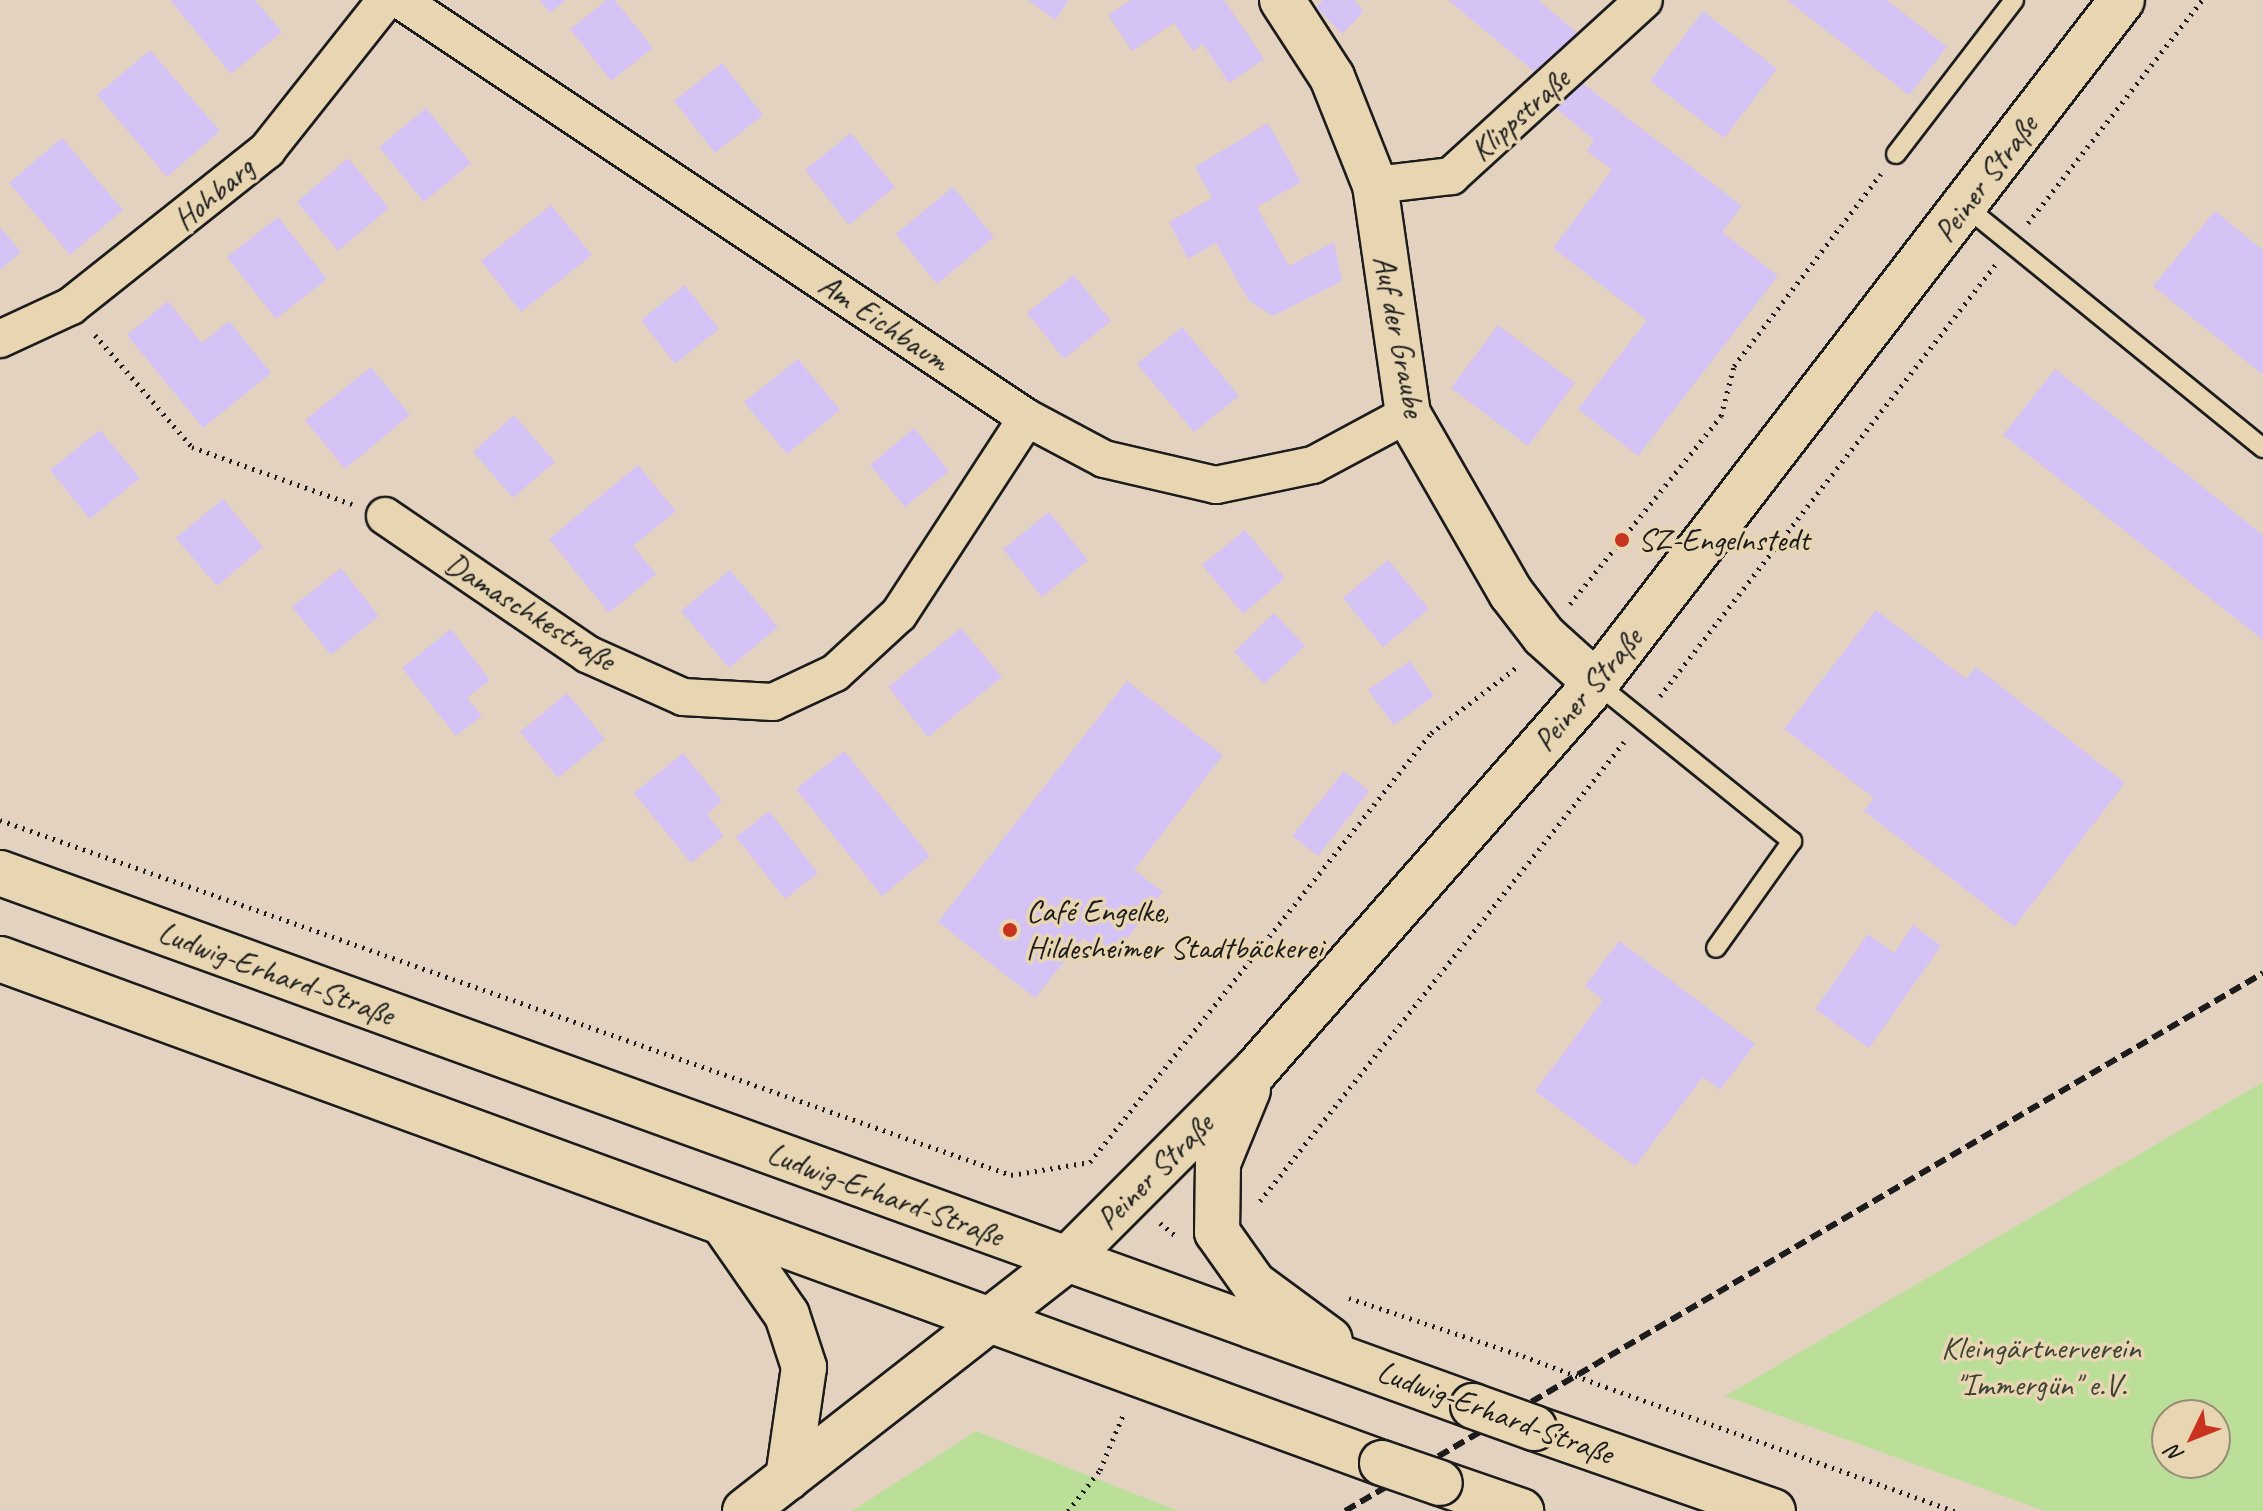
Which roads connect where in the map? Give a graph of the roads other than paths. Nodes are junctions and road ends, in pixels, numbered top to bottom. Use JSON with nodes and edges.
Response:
{"nodes":[{"id":1,"x":386,"y":0,"type":"edge"},
{"id":2,"x":400,"y":0,"type":"edge"},
{"id":3,"x":1282,"y":0,"type":"edge"},
{"id":4,"x":1644,"y":0,"type":"edge"},
{"id":5,"x":2014,"y":0,"type":"edge"},
{"id":6,"x":2122,"y":0,"type":"edge"},
{"id":7,"x":1896,"y":154,"type":"road end"},
{"id":8,"x":1375,"y":185,"type":"junction"},
{"id":9,"x":1965,"y":206,"type":"junction"},
{"id":10,"x":0,"y":339,"type":"edge"},
{"id":11,"x":1408,"y":414,"type":"junction"},
{"id":12,"x":1027,"y":418,"type":"junction"},
{"id":13,"x":2263,"y":448,"type":"edge"},
{"id":14,"x":385,"y":516,"type":"road end"},
{"id":15,"x":1596,"y":683,"type":"junction"},
{"id":16,"x":0,"y":873,"type":"edge"},
{"id":17,"x":1716,"y":948,"type":"dead end"},
{"id":18,"x":0,"y":959,"type":"edge"},
{"id":19,"x":1256,"y":1070,"type":"junction"},
{"id":20,"x":725,"y":1226,"type":"junction"},
{"id":21,"x":1065,"y":1261,"type":"junction"},
{"id":22,"x":988,"y":1321,"type":"junction"},
{"id":23,"x":1364,"y":1366,"type":"junction"},
{"id":24,"x":788,"y":1478,"type":"junction"},
{"id":25,"x":745,"y":1511,"type":"edge"},
{"id":26,"x":1521,"y":1511,"type":"edge"},
{"id":27,"x":1773,"y":1511,"type":"edge"}],
"edges":[{"from":1,"to":10,"type":"street","name":"Hohbarg"},
{"from":2,"to":12,"type":"street","name":"Am Eichbaum"},
{"from":3,"to":8,"type":"main road","name":"Auf der Graube"},
{"from":4,"to":8,"type":"street","name":"Klippstraße"},
{"from":5,"to":7,"type":"lane"},
{"from":6,"to":9,"type":"main road","name":"Peiner Straße"},
{"from":8,"to":11,"type":"main road","name":"Auf der Graube"},
{"from":9,"to":13,"type":"lane"},
{"from":9,"to":15,"type":"main road","name":"Peiner Straße"},
{"from":11,"to":12,"type":"street","name":"Am Eichbaum"},
{"from":11,"to":15,"type":"main road","name":"Auf der Graube"},
{"from":12,"to":14,"type":"street","name":"Damaschkestraße"},
{"from":15,"to":17,"type":"lane"},
{"from":15,"to":19,"type":"main road","name":"Peiner Straße"},
{"from":16,"to":21,"type":"main road","name":"Ludwig-Erhard-Straße"},
{"from":18,"to":20,"type":"main road"},
{"from":19,"to":21,"type":"main road","name":"Peiner Straße"},
{"from":19,"to":23,"type":"main road"},
{"from":20,"to":22,"type":"main road"},
{"from":20,"to":24,"type":"main road"},
{"from":21,"to":22,"type":"main road","name":"Peiner Straße"},
{"from":21,"to":23,"type":"main road","name":"Ludwig-Erhard-Straße"},
{"from":22,"to":24,"type":"main road","name":"Peiner Straße"},
{"from":22,"to":26,"type":"main road","bridge":true},
{"from":23,"to":27,"type":"main road","name":"Ludwig-Erhard-Straße","bridge":true},
{"from":24,"to":25,"type":"main road","name":"Peiner Straße"}]}
